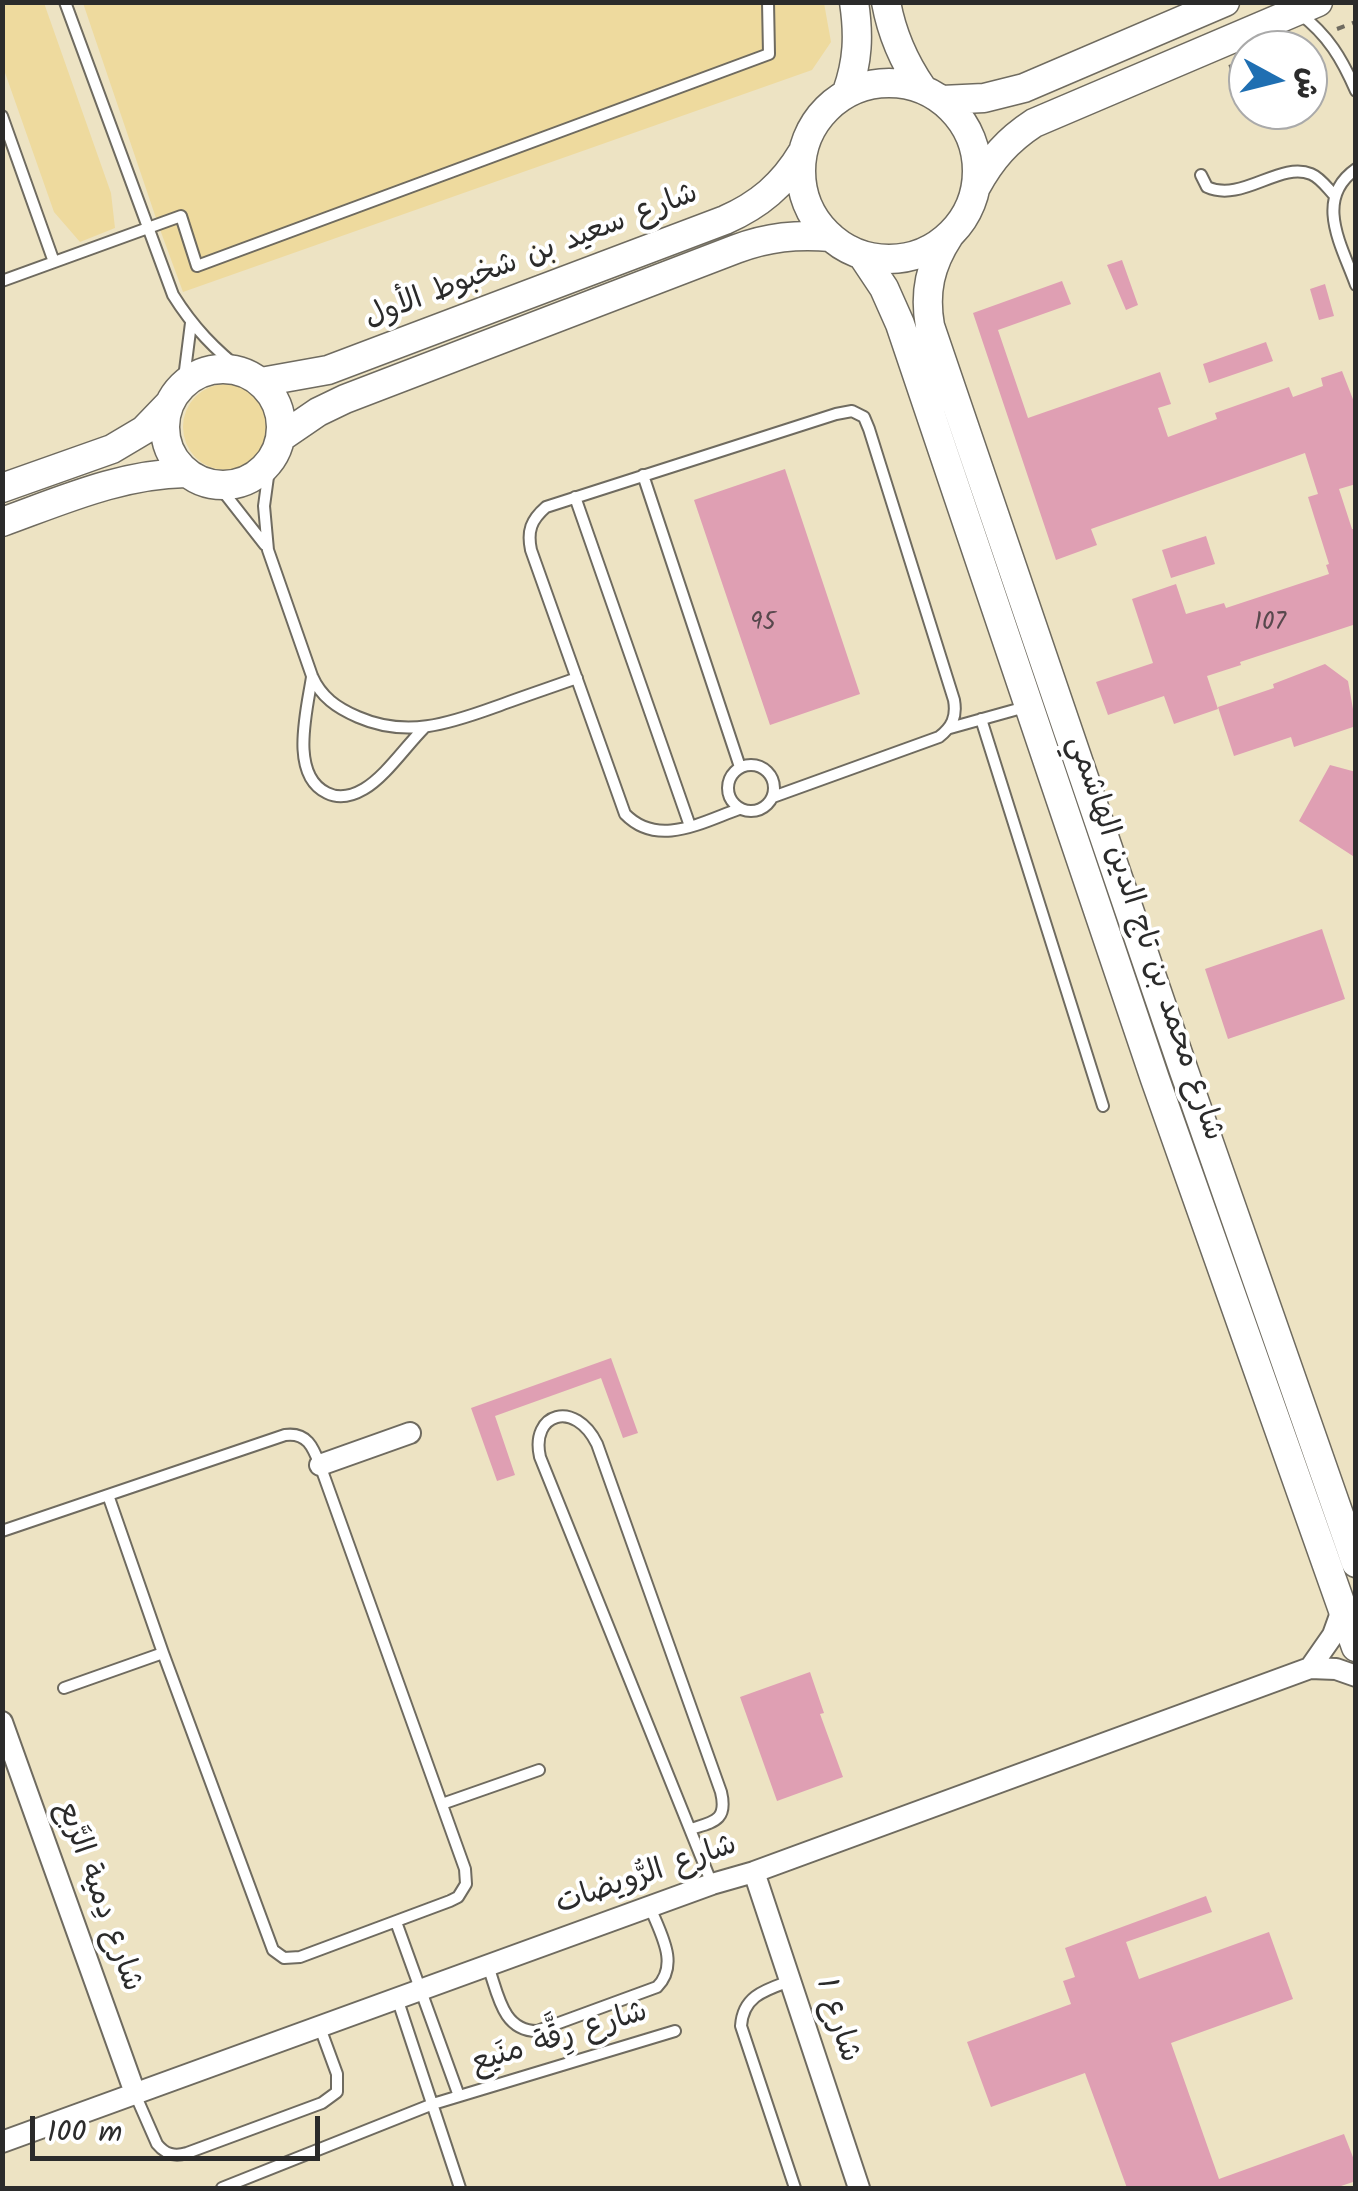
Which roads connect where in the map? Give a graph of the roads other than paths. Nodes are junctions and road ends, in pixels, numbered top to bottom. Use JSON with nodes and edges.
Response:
{"nodes":[{"id":1,"x":65,"y":2,"type":"edge"},
{"id":2,"x":768,"y":2,"type":"edge"},
{"id":3,"x":854,"y":2,"type":"edge"},
{"id":4,"x":886,"y":2,"type":"edge"},
{"id":5,"x":1226,"y":2,"type":"edge"},
{"id":6,"x":1306,"y":6,"type":"edge"},
{"id":7,"x":1356,"y":91,"type":"edge"},
{"id":8,"x":847,"y":92,"type":"junction"},
{"id":9,"x":932,"y":94,"type":"junction"},
{"id":10,"x":2,"y":116,"type":"edge"},
{"id":11,"x":802,"y":153,"type":"junction"},
{"id":12,"x":1356,"y":169,"type":"edge"},
{"id":13,"x":1201,"y":175,"type":"dead end"},
{"id":14,"x":976,"y":188,"type":"junction"},
{"id":15,"x":1335,"y":196,"type":"junction"},
{"id":16,"x":148,"y":228,"type":"junction"},
{"id":17,"x":949,"y":236,"type":"junction"},
{"id":18,"x":831,"y":238,"type":"junction"},
{"id":19,"x":862,"y":255,"type":"junction"},
{"id":20,"x":54,"y":262,"type":"junction"},
{"id":21,"x":2,"y":281,"type":"edge"},
{"id":22,"x":1356,"y":285,"type":"edge"},
{"id":23,"x":191,"y":323,"type":"junction"},
{"id":24,"x":253,"y":378,"type":"junction"},
{"id":25,"x":176,"y":394,"type":"junction"},
{"id":26,"x":275,"y":450,"type":"junction"},
{"id":27,"x":186,"y":473,"type":"junction"},
{"id":28,"x":643,"y":475,"type":"junction"},
{"id":29,"x":218,"y":486,"type":"junction"},
{"id":30,"x":2,"y":488,"type":"edge"},
{"id":31,"x":575,"y":497,"type":"junction"},
{"id":32,"x":2,"y":522,"type":"edge"},
{"id":33,"x":268,"y":550,"type":"junction"},
{"id":34,"x":312,"y":676,"type":"junction"},
{"id":35,"x":576,"y":678,"type":"junction"},
{"id":36,"x":1030,"y":706,"type":"junction"},
{"id":37,"x":982,"y":719,"type":"junction"},
{"id":38,"x":424,"y":728,"type":"junction"},
{"id":39,"x":950,"y":728,"type":"junction"},
{"id":40,"x":740,"y":768,"type":"junction"},
{"id":41,"x":773,"y":797,"type":"junction"},
{"id":42,"x":739,"y":809,"type":"junction"},
{"id":43,"x":690,"y":826,"type":"junction"},
{"id":44,"x":1102,"y":1106,"type":"dead end"},
{"id":45,"x":410,"y":1433,"type":"dead end"},
{"id":46,"x":320,"y":1465,"type":"junction"},
{"id":47,"x":108,"y":1495,"type":"junction"},
{"id":48,"x":2,"y":1531,"type":"edge"},
{"id":49,"x":1356,"y":1563,"type":"edge"},
{"id":50,"x":1342,"y":1610,"type":"junction"},
{"id":51,"x":1356,"y":1647,"type":"edge"},
{"id":52,"x":163,"y":1653,"type":"junction"},
{"id":53,"x":1310,"y":1668,"type":"junction"},
{"id":54,"x":1356,"y":1676,"type":"edge"},
{"id":55,"x":64,"y":1688,"type":"dead end"},
{"id":56,"x":2,"y":1722,"type":"edge"},
{"id":57,"x":539,"y":1770,"type":"dead end"},
{"id":58,"x":442,"y":1804,"type":"junction"},
{"id":59,"x":690,"y":1829,"type":"junction"},
{"id":60,"x":754,"y":1872,"type":"junction"},
{"id":61,"x":712,"y":1884,"type":"junction"},
{"id":62,"x":650,"y":1908,"type":"junction"},
{"id":63,"x":396,"y":1922,"type":"junction"},
{"id":64,"x":488,"y":1964,"type":"junction"},
{"id":65,"x":790,"y":1981,"type":"junction"},
{"id":66,"x":420,"y":1989,"type":"junction"},
{"id":67,"x":396,"y":1997,"type":"junction"},
{"id":68,"x":318,"y":2026,"type":"junction"},
{"id":69,"x":675,"y":2031,"type":"dead end"},
{"id":70,"x":134,"y":2093,"type":"junction"},
{"id":71,"x":459,"y":2096,"type":"junction"},
{"id":72,"x":433,"y":2104,"type":"junction"},
{"id":73,"x":2,"y":2142,"type":"edge"},
{"id":74,"x":222,"y":2188,"type":"edge"},
{"id":75,"x":460,"y":2188,"type":"edge"},
{"id":76,"x":795,"y":2188,"type":"edge"},
{"id":77,"x":859,"y":2188,"type":"edge"}],
"edges":[{"from":1,"to":16,"type":"lane"},
{"from":2,"to":16,"type":"lane"},
{"from":3,"to":8,"type":"main road"},
{"from":4,"to":9,"type":"main road"},
{"from":5,"to":9,"type":"main road"},
{"from":6,"to":7,"type":"lane"},
{"from":6,"to":14,"type":"main road"},
{"from":8,"to":9,"type":"main road"},
{"from":8,"to":11,"type":"main road"},
{"from":9,"to":14,"type":"main road"},
{"from":10,"to":20,"type":"lane"},
{"from":11,"to":18,"type":"main road"},
{"from":11,"to":24,"type":"main road","name":"شارع سعيد بن شخبوط الأول"},
{"from":12,"to":15,"type":"lane"},
{"from":13,"to":15,"type":"lane"},
{"from":14,"to":17,"type":"main road"},
{"from":15,"to":22,"type":"lane"},
{"from":16,"to":20,"type":"lane"},
{"from":16,"to":23,"type":"lane"},
{"from":17,"to":19,"type":"main road"},
{"from":17,"to":49,"type":"main road","name":"شارع محمد بن تاج الدين الهاشمي"},
{"from":18,"to":19,"type":"main road"},
{"from":18,"to":26,"type":"main road"},
{"from":19,"to":36,"type":"main road","name":"شارع محمد بن تاج الدين الهاشمي"},
{"from":20,"to":21,"type":"lane"},
{"from":23,"to":24,"type":"lane"},
{"from":23,"to":25,"type":"lane"},
{"from":24,"to":25,"type":"main road"},
{"from":24,"to":26,"type":"main road"},
{"from":25,"to":27,"type":"main road"},
{"from":25,"to":30,"type":"main road"},
{"from":26,"to":29,"type":"main road"},
{"from":26,"to":33,"type":"lane"},
{"from":27,"to":29,"type":"main road"},
{"from":27,"to":32,"type":"main road"},
{"from":28,"to":31,"type":"lane"},
{"from":28,"to":39,"type":"lane"},
{"from":28,"to":40,"type":"lane"},
{"from":29,"to":33,"type":"lane"},
{"from":31,"to":35,"type":"lane"},
{"from":31,"to":43,"type":"lane"},
{"from":33,"to":34,"type":"lane"},
{"from":34,"to":38,"type":"lane"},
{"from":34,"to":38,"type":"lane"},
{"from":35,"to":38,"type":"lane"},
{"from":35,"to":43,"type":"lane"},
{"from":36,"to":37,"type":"lane"},
{"from":36,"to":50,"type":"main road","name":"شارع محمد بن تاج الدين الهاشمي"},
{"from":37,"to":39,"type":"lane"},
{"from":37,"to":44,"type":"lane"},
{"from":39,"to":41,"type":"lane"},
{"from":40,"to":41,"type":"lane"},
{"from":40,"to":42,"type":"lane"},
{"from":41,"to":42,"type":"lane"},
{"from":42,"to":43,"type":"lane"},
{"from":45,"to":46,"type":"street"},
{"from":46,"to":47,"type":"lane"},
{"from":46,"to":58,"type":"lane"},
{"from":47,"to":48,"type":"lane"},
{"from":47,"to":52,"type":"lane"},
{"from":50,"to":51,"type":"main road","name":"شارع محمد بن تاج الدين الهاشمي"},
{"from":50,"to":53,"type":"street"},
{"from":52,"to":55,"type":"lane"},
{"from":52,"to":63,"type":"lane"},
{"from":53,"to":54,"type":"street"},
{"from":53,"to":60,"type":"street","name":"شارع الرُّويضات"},
{"from":56,"to":70,"type":"street","name":"شارع دِمية الرَّبع"},
{"from":57,"to":58,"type":"lane"},
{"from":58,"to":63,"type":"lane"},
{"from":59,"to":59,"type":"lane"},
{"from":59,"to":61,"type":"lane"},
{"from":60,"to":61,"type":"street","name":"شارع الرُّويضات"},
{"from":60,"to":65,"type":"street","name":"شارع 1"},
{"from":61,"to":62,"type":"street","name":"شارع الرُّويضات"},
{"from":62,"to":64,"type":"street","name":"شارع الرُّويضات"},
{"from":62,"to":64,"type":"lane"},
{"from":63,"to":66,"type":"lane","name":"شارع رِقَّة منَيع"},
{"from":64,"to":66,"type":"street","name":"شارع الرُّويضات"},
{"from":65,"to":76,"type":"lane"},
{"from":65,"to":77,"type":"street","name":"شارع 1"},
{"from":66,"to":67,"type":"street","name":"شارع الرُّويضات"},
{"from":66,"to":71,"type":"lane","name":"شارع رِقَّة منَيع"},
{"from":67,"to":68,"type":"street","name":"شارع الرُّويضات"},
{"from":67,"to":72,"type":"lane"},
{"from":68,"to":70,"type":"street","name":"شارع الرُّويضات"},
{"from":68,"to":70,"type":"lane"},
{"from":69,"to":71,"type":"lane","name":"شارع رِقَّة منَيع"},
{"from":70,"to":73,"type":"street","name":"شارع الرُّويضات"},
{"from":71,"to":72,"type":"lane","name":"شارع رِقَّة منَيع"},
{"from":72,"to":74,"type":"lane","name":"شارع رِقَّة منَيع"},
{"from":72,"to":75,"type":"lane"}]}
